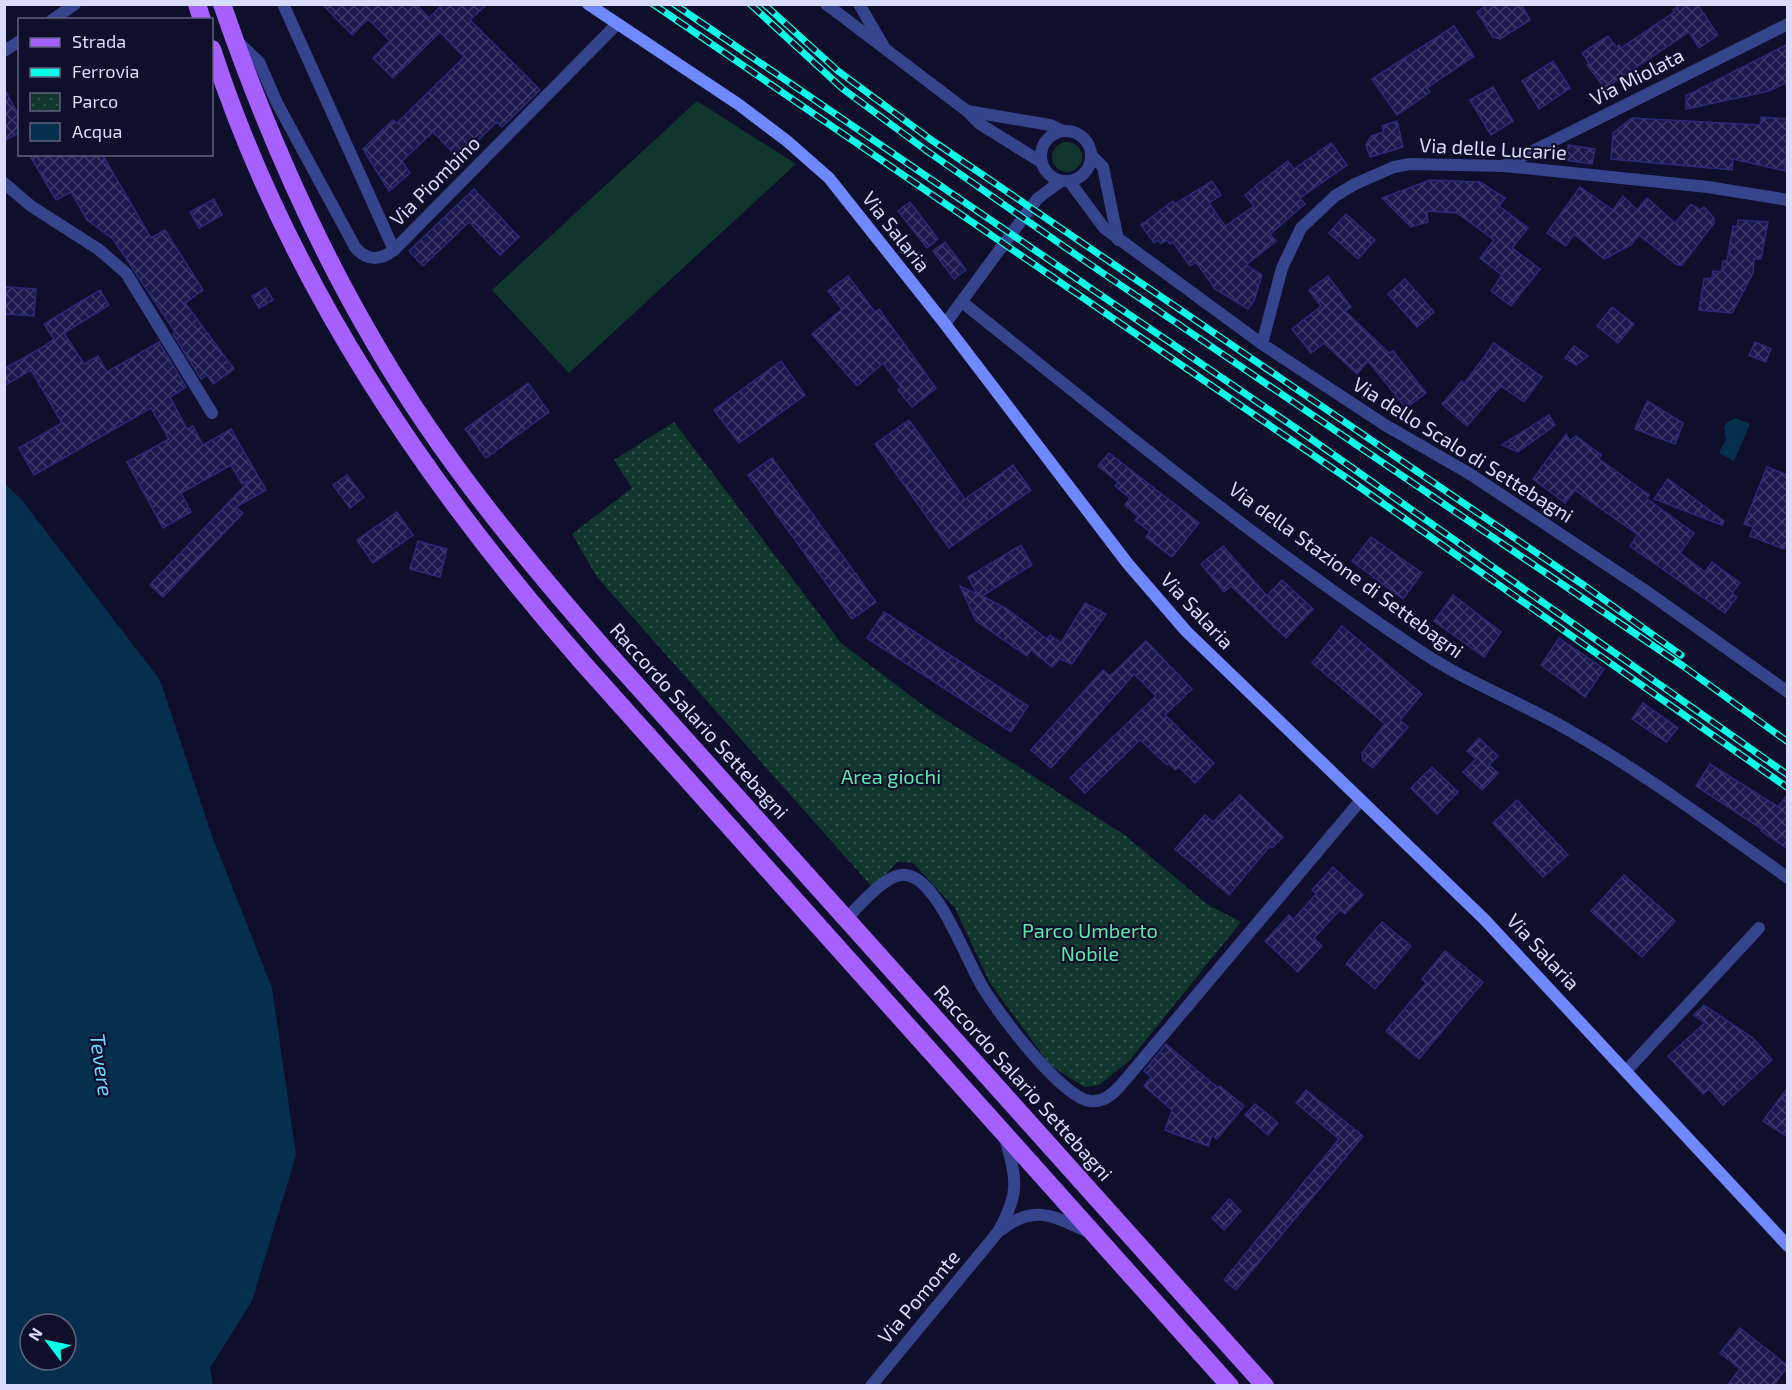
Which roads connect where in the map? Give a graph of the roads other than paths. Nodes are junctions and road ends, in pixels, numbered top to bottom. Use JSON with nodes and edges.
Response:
{"nodes":[{"id":1,"x":75,"y":4,"type":"edge"},
{"id":2,"x":222,"y":4,"type":"edge"},
{"id":3,"x":283,"y":4,"type":"edge"},
{"id":4,"x":588,"y":4,"type":"edge"},
{"id":5,"x":826,"y":4,"type":"edge"},
{"id":6,"x":859,"y":4,"type":"edge"},
{"id":7,"x":55,"y":18,"type":"edge"},
{"id":8,"x":617,"y":24,"type":"junction"},
{"id":9,"x":1788,"y":24,"type":"edge"},
{"id":10,"x":233,"y":36,"type":"junction"},
{"id":11,"x":18,"y":42,"type":"edge"},
{"id":12,"x":885,"y":48,"type":"junction"},
{"id":13,"x":4,"y":51,"type":"edge"},
{"id":14,"x":213,"y":52,"type":"edge"},
{"id":15,"x":967,"y":111,"type":"junction"},
{"id":16,"x":1063,"y":131,"type":"junction"},
{"id":17,"x":1091,"y":155,"type":"junction"},
{"id":18,"x":1504,"y":165,"type":"junction"},
{"id":19,"x":1043,"y":166,"type":"junction"},
{"id":20,"x":1065,"y":181,"type":"junction"},
{"id":21,"x":4,"y":183,"type":"edge"},
{"id":22,"x":1037,"y":199,"type":"junction"},
{"id":23,"x":1788,"y":200,"type":"edge"},
{"id":24,"x":1118,"y":240,"type":"junction"},
{"id":25,"x":394,"y":250,"type":"junction"},
{"id":26,"x":962,"y":302,"type":"junction"},
{"id":27,"x":945,"y":324,"type":"junction"},
{"id":28,"x":1262,"y":344,"type":"junction"},
{"id":29,"x":212,"y":413,"type":"dead end"},
{"id":30,"x":1788,"y":692,"type":"edge"},
{"id":31,"x":1361,"y":800,"type":"junction"},
{"id":32,"x":1788,"y":878,"type":"edge"},
{"id":33,"x":845,"y":920,"type":"junction"},
{"id":34,"x":1759,"y":928,"type":"dead end"},
{"id":35,"x":1627,"y":1070,"type":"junction"},
{"id":36,"x":1003,"y":1133,"type":"junction"},
{"id":37,"x":998,"y":1232,"type":"junction"},
{"id":38,"x":1096,"y":1235,"type":"junction"},
{"id":39,"x":1788,"y":1246,"type":"edge"},
{"id":40,"x":871,"y":1386,"type":"edge"},
{"id":41,"x":1230,"y":1386,"type":"edge"},
{"id":42,"x":1264,"y":1386,"type":"edge"}],
"edges":[{"from":1,"to":7,"type":"street"},
{"from":2,"to":10,"type":"main road","name":"Raccordo Salario Settebagni"},
{"from":3,"to":25,"type":"street","name":"Via Piombino"},
{"from":4,"to":8,"type":"street","name":"Via Salaria"},
{"from":5,"to":12,"type":"street"},
{"from":6,"to":12,"type":"street"},
{"from":8,"to":25,"type":"street","name":"Via Piombino"},
{"from":8,"to":27,"type":"street","name":"Via Salaria"},
{"from":9,"to":18,"type":"street","name":"Via Miolata"},
{"from":10,"to":25,"type":"street"},
{"from":10,"to":33,"type":"main road","name":"Raccordo Salario Settebagni"},
{"from":11,"to":13,"type":"street"},
{"from":12,"to":15,"type":"street"},
{"from":14,"to":36,"type":"main road"},
{"from":15,"to":16,"type":"street"},
{"from":15,"to":19,"type":"street"},
{"from":16,"to":17,"type":"street"},
{"from":16,"to":19,"type":"street"},
{"from":17,"to":20,"type":"street"},
{"from":17,"to":24,"type":"street"},
{"from":18,"to":23,"type":"street","name":"Via delle Lucarie"},
{"from":18,"to":28,"type":"street","name":"Via delle Lucarie"},
{"from":19,"to":20,"type":"street"},
{"from":19,"to":22,"type":"street"},
{"from":20,"to":22,"type":"street"},
{"from":20,"to":24,"type":"street","name":"Via dello Scalo di Settebagni"},
{"from":21,"to":29,"type":"street"},
{"from":22,"to":26,"type":"street"},
{"from":24,"to":28,"type":"street","name":"Via dello Scalo di Settebagni"},
{"from":26,"to":27,"type":"street"},
{"from":26,"to":32,"type":"street","name":"Via della Stazione di Settebagni"},
{"from":27,"to":31,"type":"street","name":"Via Salaria"},
{"from":28,"to":30,"type":"street","name":"Via dello Scalo di Settebagni"},
{"from":31,"to":33,"type":"street"},
{"from":31,"to":35,"type":"street","name":"Via Salaria"},
{"from":33,"to":42,"type":"main road","name":"Raccordo Salario Settebagni"},
{"from":34,"to":35,"type":"street"},
{"from":35,"to":39,"type":"street","name":"Via Salaria"},
{"from":36,"to":37,"type":"street","name":"Via Pomonte"},
{"from":36,"to":38,"type":"main road"},
{"from":37,"to":38,"type":"street","name":"Via Pomonte"},
{"from":37,"to":40,"type":"street","name":"Via Pomonte"},
{"from":38,"to":41,"type":"main road"}]}
